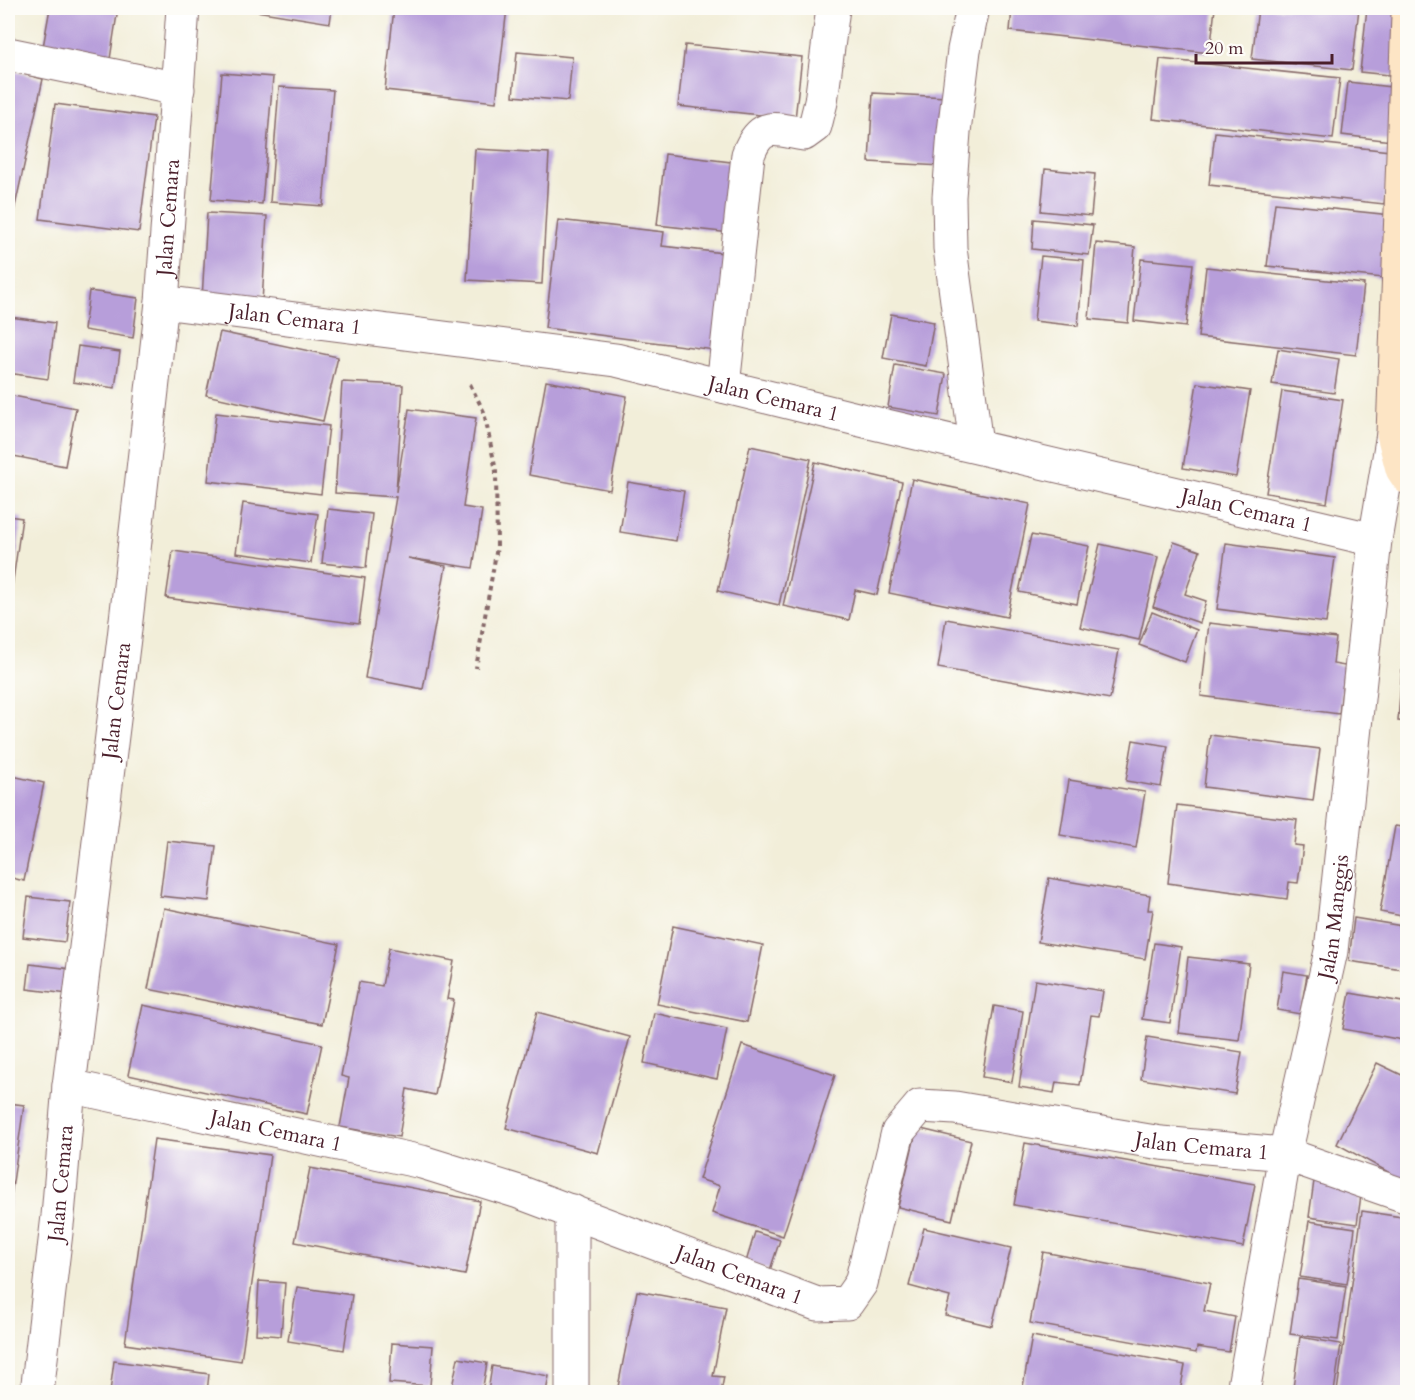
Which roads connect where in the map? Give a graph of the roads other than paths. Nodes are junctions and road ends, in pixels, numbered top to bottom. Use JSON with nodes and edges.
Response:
{"nodes":[{"id":1,"x":183,"y":8,"type":"edge"},
{"id":2,"x":833,"y":8,"type":"edge"},
{"id":3,"x":973,"y":8,"type":"edge"},
{"id":4,"x":1407,"y":15,"type":"edge"},
{"id":5,"x":8,"y":54,"type":"edge"},
{"id":6,"x":178,"y":89,"type":"junction"},
{"id":7,"x":162,"y":302,"type":"junction"},
{"id":8,"x":723,"y":386,"type":"junction"},
{"id":9,"x":1393,"y":434,"type":"junction"},
{"id":10,"x":976,"y":446,"type":"junction"},
{"id":11,"x":1407,"y":478,"type":"edge"},
{"id":12,"x":1376,"y":540,"type":"junction"},
{"id":13,"x":69,"y":1086,"type":"junction"},
{"id":14,"x":1285,"y":1154,"type":"junction"},
{"id":15,"x":1407,"y":1197,"type":"edge"},
{"id":16,"x":572,"y":1211,"type":"junction"},
{"id":17,"x":37,"y":1392,"type":"edge"},
{"id":18,"x":572,"y":1392,"type":"edge"},
{"id":19,"x":1243,"y":1392,"type":"edge"}],
"edges":[{"from":1,"to":6,"type":"street","name":"Jalan Cemara"},
{"from":2,"to":8,"type":"street"},
{"from":3,"to":10,"type":"street"},
{"from":4,"to":9,"type":"street","name":"Jalan Manggis"},
{"from":5,"to":6,"type":"street"},
{"from":6,"to":7,"type":"street","name":"Jalan Cemara"},
{"from":7,"to":8,"type":"street","name":"Jalan Cemara 1"},
{"from":7,"to":13,"type":"street","name":"Jalan Cemara"},
{"from":8,"to":10,"type":"street","name":"Jalan Cemara 1"},
{"from":9,"to":11,"type":"street","name":"Jalan Manggis"},
{"from":9,"to":12,"type":"street","name":"Jalan Manggis"},
{"from":10,"to":12,"type":"street","name":"Jalan Cemara 1"},
{"from":12,"to":14,"type":"street","name":"Jalan Manggis"},
{"from":13,"to":16,"type":"street","name":"Jalan Cemara 1"},
{"from":13,"to":17,"type":"street","name":"Jalan Cemara"},
{"from":14,"to":15,"type":"street"},
{"from":14,"to":16,"type":"street","name":"Jalan Cemara 1"},
{"from":14,"to":19,"type":"street","name":"Jalan Manggis"},
{"from":16,"to":18,"type":"street"}]}
